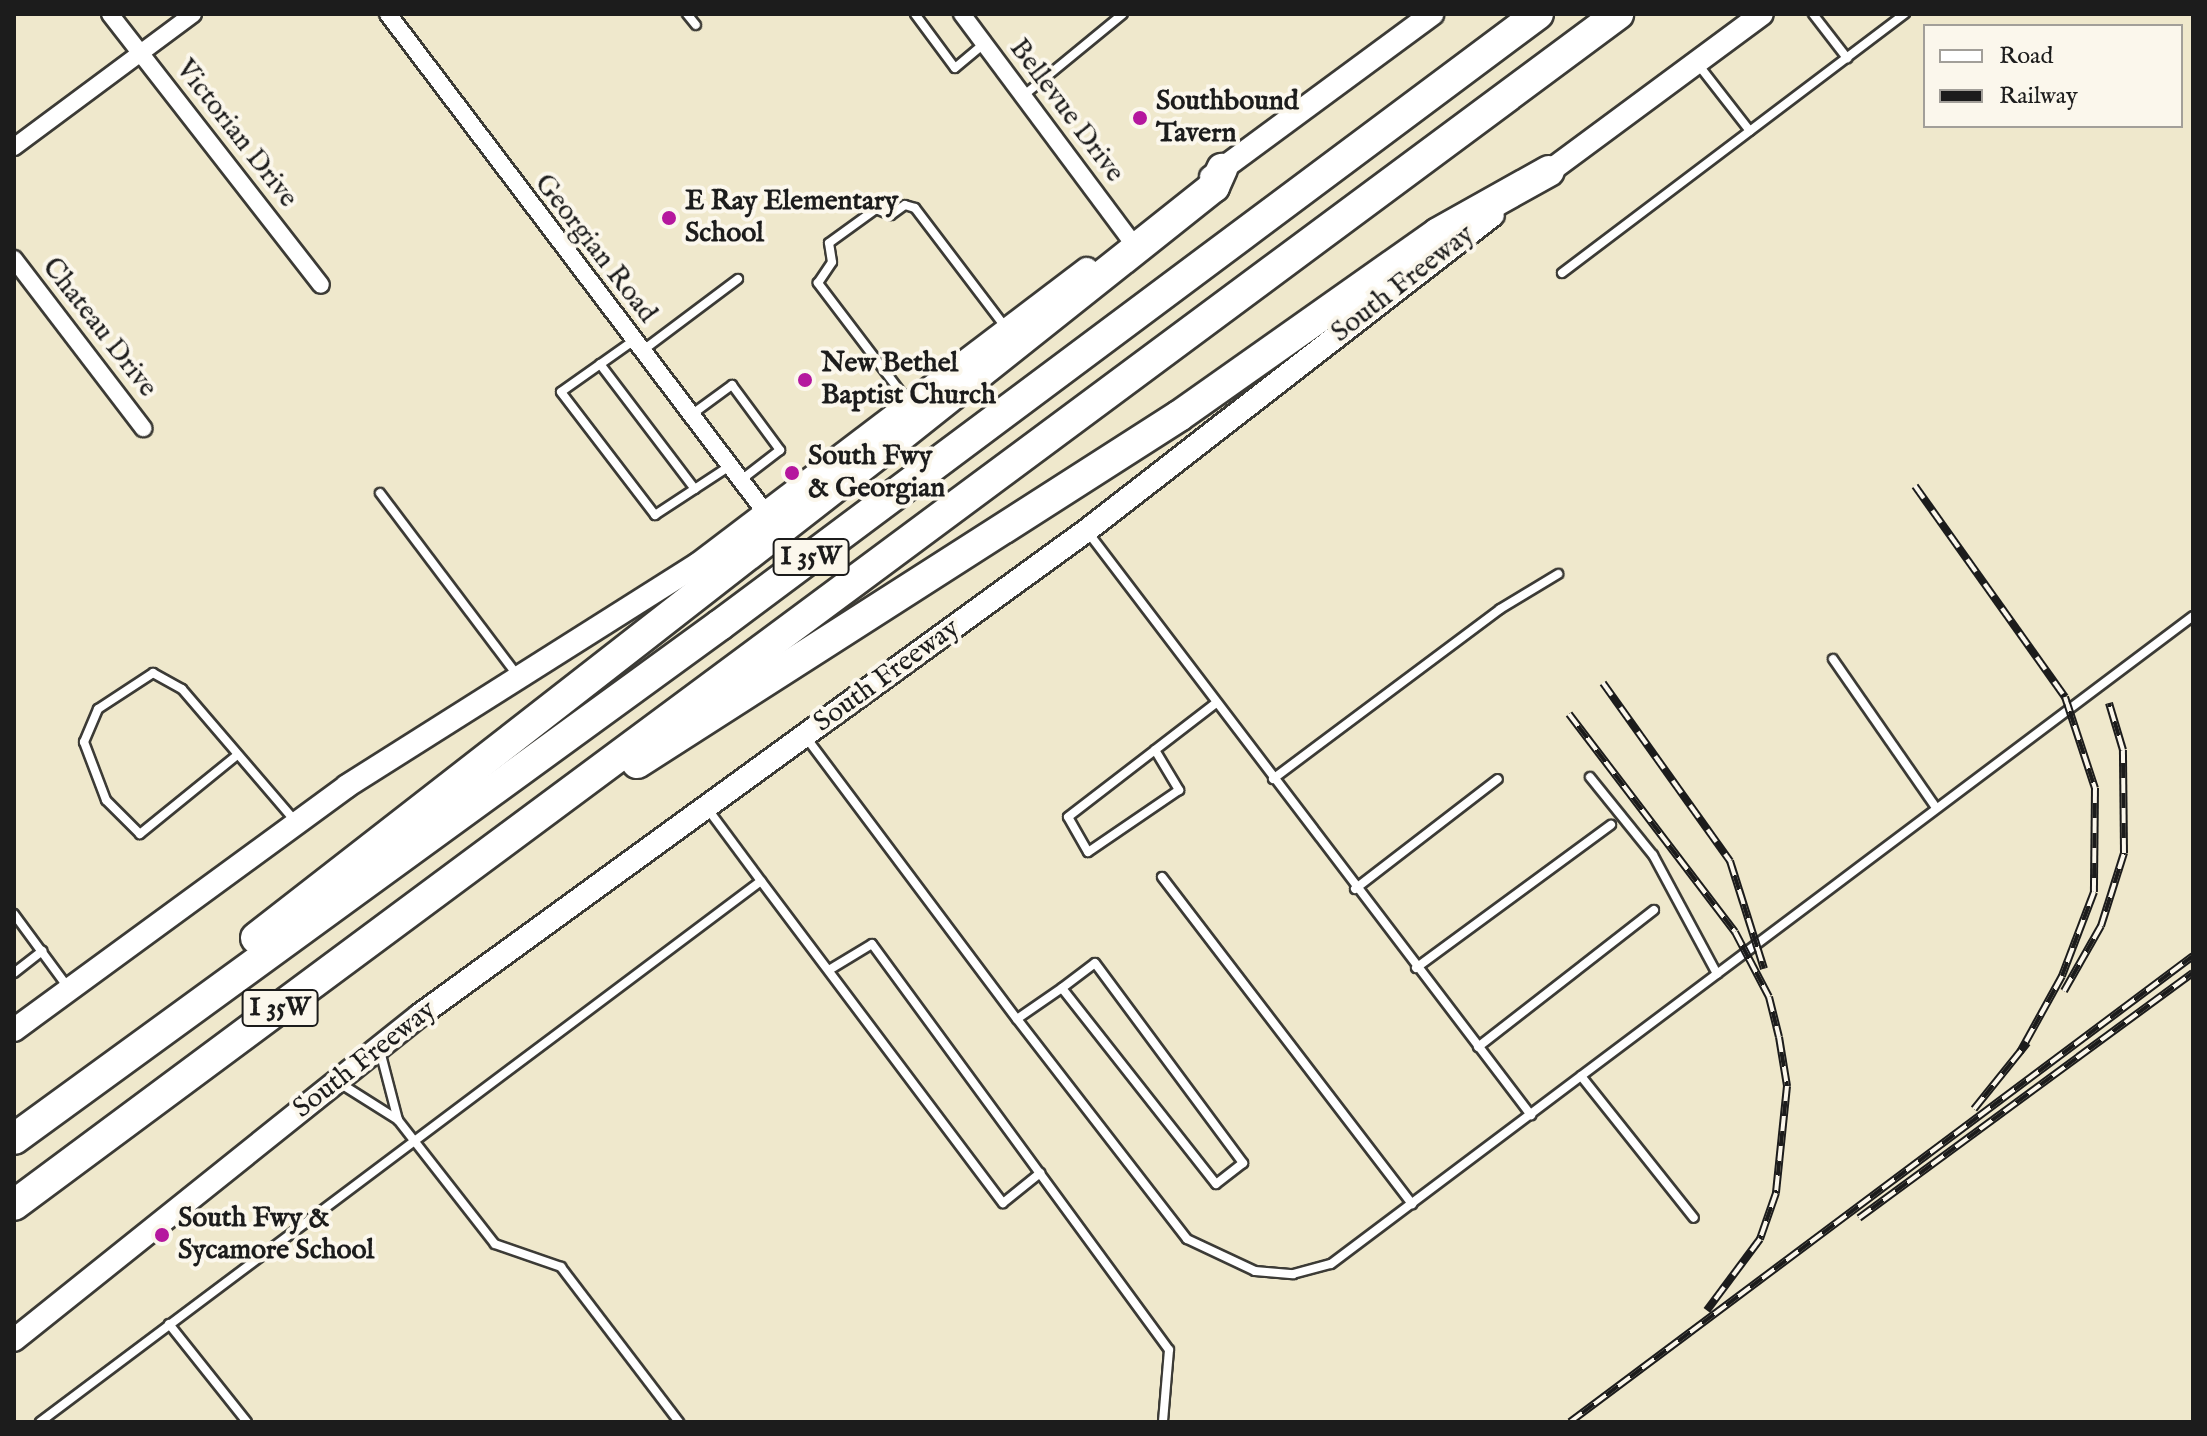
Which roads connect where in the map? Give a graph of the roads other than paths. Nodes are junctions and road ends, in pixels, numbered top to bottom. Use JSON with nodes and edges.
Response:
{"nodes":[{"id":1,"x":110,"y":14,"type":"edge"},
{"id":2,"x":193,"y":14,"type":"edge"},
{"id":3,"x":388,"y":14,"type":"edge"},
{"id":4,"x":687,"y":14,"type":"edge"},
{"id":5,"x":915,"y":14,"type":"edge"},
{"id":6,"x":962,"y":14,"type":"edge"},
{"id":7,"x":1123,"y":14,"type":"edge"},
{"id":8,"x":1432,"y":14,"type":"edge"},
{"id":9,"x":1538,"y":14,"type":"edge"},
{"id":10,"x":1618,"y":14,"type":"edge"},
{"id":11,"x":1762,"y":14,"type":"edge"},
{"id":12,"x":1813,"y":14,"type":"edge"},
{"id":13,"x":1905,"y":14,"type":"edge"},
{"id":14,"x":696,"y":25,"type":"dead end"},
{"id":15,"x":984,"y":44,"type":"junction"},
{"id":16,"x":140,"y":53,"type":"junction"},
{"id":17,"x":1847,"y":58,"type":"junction"},
{"id":18,"x":1697,"y":62,"type":"junction"},
{"id":19,"x":1023,"y":96,"type":"junction"},
{"id":20,"x":1750,"y":131,"type":"junction"},
{"id":21,"x":14,"y":147,"type":"edge"},
{"id":22,"x":1222,"y":169,"type":"junction"},
{"id":23,"x":1549,"y":171,"type":"junction"},
{"id":24,"x":1129,"y":238,"type":"junction"},
{"id":25,"x":14,"y":259,"type":"edge"},
{"id":26,"x":1562,"y":273,"type":"dead end"},
{"id":27,"x":738,"y":279,"type":"dead end"},
{"id":28,"x":321,"y":285,"type":"dead end"},
{"id":29,"x":1007,"y":329,"type":"junction"},
{"id":30,"x":637,"y":346,"type":"junction"},
{"id":31,"x":600,"y":364,"type":"junction"},
{"id":32,"x":909,"y":403,"type":"junction"},
{"id":33,"x":691,"y":415,"type":"junction"},
{"id":34,"x":143,"y":428,"type":"dead end"},
{"id":35,"x":730,"y":466,"type":"junction"},
{"id":36,"x":741,"y":480,"type":"junction"},
{"id":37,"x":695,"y":489,"type":"junction"},
{"id":38,"x":380,"y":493,"type":"dead end"},
{"id":39,"x":765,"y":512,"type":"junction"},
{"id":40,"x":1086,"y":531,"type":"junction"},
{"id":41,"x":1558,"y":574,"type":"dead end"},
{"id":42,"x":2193,"y":616,"type":"edge"},
{"id":43,"x":1833,"y":659,"type":"dead end"},
{"id":44,"x":518,"y":677,"type":"junction"},
{"id":45,"x":1216,"y":703,"type":"junction"},
{"id":46,"x":805,"y":735,"type":"junction"},
{"id":47,"x":1155,"y":750,"type":"junction"},
{"id":48,"x":236,"y":756,"type":"junction"},
{"id":49,"x":1590,"y":777,"type":"dead end"},
{"id":50,"x":1273,"y":779,"type":"junction"},
{"id":51,"x":1498,"y":779,"type":"dead end"},
{"id":52,"x":706,"y":807,"type":"junction"},
{"id":53,"x":1936,"y":808,"type":"junction"},
{"id":54,"x":547,"y":810,"type":"junction"},
{"id":55,"x":297,"y":822,"type":"junction"},
{"id":56,"x":1611,"y":825,"type":"dead end"},
{"id":57,"x":1162,"y":877,"type":"dead end"},
{"id":58,"x":761,"y":881,"type":"junction"},
{"id":59,"x":1355,"y":889,"type":"junction"},
{"id":60,"x":1654,"y":910,"type":"dead end"},
{"id":61,"x":14,"y":914,"type":"edge"},
{"id":62,"x":42,"y":951,"type":"junction"},
{"id":63,"x":1416,"y":968,"type":"junction"},
{"id":64,"x":829,"y":970,"type":"junction"},
{"id":65,"x":14,"y":973,"type":"edge"},
{"id":66,"x":1717,"y":974,"type":"junction"},
{"id":67,"x":1062,"y":988,"type":"junction"},
{"id":68,"x":70,"y":990,"type":"junction"},
{"id":69,"x":1017,"y":1019,"type":"junction"},
{"id":70,"x":14,"y":1030,"type":"edge"},
{"id":71,"x":1478,"y":1047,"type":"junction"},
{"id":72,"x":379,"y":1048,"type":"junction"},
{"id":73,"x":1581,"y":1076,"type":"junction"},
{"id":74,"x":337,"y":1082,"type":"junction"},
{"id":75,"x":79,"y":1095,"type":"junction"},
{"id":76,"x":1531,"y":1115,"type":"junction"},
{"id":77,"x":398,"y":1120,"type":"junction"},
{"id":78,"x":14,"y":1139,"type":"edge"},
{"id":79,"x":416,"y":1142,"type":"junction"},
{"id":80,"x":1040,"y":1173,"type":"junction"},
{"id":81,"x":1412,"y":1204,"type":"junction"},
{"id":82,"x":14,"y":1205,"type":"edge"},
{"id":83,"x":1694,"y":1218,"type":"dead end"},
{"id":84,"x":169,"y":1324,"type":"junction"},
{"id":85,"x":14,"y":1340,"type":"edge"},
{"id":86,"x":40,"y":1422,"type":"edge"},
{"id":87,"x":247,"y":1422,"type":"edge"},
{"id":88,"x":679,"y":1422,"type":"edge"},
{"id":89,"x":1163,"y":1422,"type":"edge"}],
"edges":[{"from":1,"to":16,"type":"street","name":"Victorian Drive"},
{"from":2,"to":16,"type":"street"},
{"from":3,"to":30,"type":"street","name":"Georgian Road"},
{"from":4,"to":14,"type":"lane"},
{"from":5,"to":15,"type":"lane"},
{"from":6,"to":15,"type":"street","name":"Bellevue Drive"},
{"from":7,"to":19,"type":"lane"},
{"from":8,"to":22,"type":"main road"},
{"from":9,"to":75,"type":"highway","number":"I 35W"},
{"from":10,"to":54,"type":"highway","number":"I 35W"},
{"from":11,"to":18,"type":"main road","name":"South Freeway"},
{"from":12,"to":17,"type":"lane"},
{"from":13,"to":17,"type":"lane"},
{"from":15,"to":19,"type":"street","name":"Bellevue Drive"},
{"from":16,"to":21,"type":"street"},
{"from":16,"to":28,"type":"street","name":"Victorian Drive"},
{"from":17,"to":20,"type":"lane"},
{"from":18,"to":20,"type":"lane"},
{"from":18,"to":23,"type":"main road","name":"South Freeway"},
{"from":19,"to":24,"type":"street","name":"Bellevue Drive"},
{"from":20,"to":26,"type":"lane"},
{"from":22,"to":24,"type":"main road"},
{"from":22,"to":75,"type":"highway"},
{"from":23,"to":40,"type":"main road","name":"South Freeway"},
{"from":23,"to":54,"type":"highway"},
{"from":24,"to":29,"type":"main road"},
{"from":25,"to":34,"type":"street","name":"Chateau Drive"},
{"from":27,"to":30,"type":"lane"},
{"from":29,"to":32,"type":"main road"},
{"from":29,"to":32,"type":"lane"},
{"from":30,"to":31,"type":"lane"},
{"from":30,"to":33,"type":"street","name":"Georgian Road"},
{"from":31,"to":37,"type":"lane"},
{"from":31,"to":37,"type":"lane"},
{"from":32,"to":39,"type":"main road"},
{"from":33,"to":35,"type":"street","name":"Georgian Road"},
{"from":33,"to":36,"type":"lane"},
{"from":35,"to":36,"type":"street","name":"Georgian Road"},
{"from":35,"to":37,"type":"lane"},
{"from":36,"to":39,"type":"street","name":"Georgian Road"},
{"from":38,"to":44,"type":"lane"},
{"from":39,"to":44,"type":"main road"},
{"from":40,"to":45,"type":"lane"},
{"from":40,"to":46,"type":"main road","name":"South Freeway"},
{"from":41,"to":50,"type":"lane"},
{"from":42,"to":53,"type":"lane"},
{"from":43,"to":53,"type":"lane"},
{"from":44,"to":55,"type":"main road"},
{"from":45,"to":47,"type":"lane"},
{"from":45,"to":50,"type":"lane"},
{"from":46,"to":52,"type":"main road","name":"South Freeway"},
{"from":46,"to":69,"type":"lane"},
{"from":47,"to":47,"type":"lane"},
{"from":48,"to":48,"type":"lane"},
{"from":48,"to":55,"type":"lane"},
{"from":49,"to":66,"type":"lane"},
{"from":50,"to":59,"type":"lane"},
{"from":51,"to":59,"type":"lane"},
{"from":52,"to":58,"type":"lane"},
{"from":52,"to":72,"type":"main road","name":"South Freeway"},
{"from":53,"to":66,"type":"lane"},
{"from":54,"to":82,"type":"highway","number":"I 35W"},
{"from":55,"to":68,"type":"main road"},
{"from":56,"to":63,"type":"lane"},
{"from":57,"to":81,"type":"lane"},
{"from":58,"to":64,"type":"lane"},
{"from":58,"to":79,"type":"lane"},
{"from":59,"to":63,"type":"lane"},
{"from":60,"to":71,"type":"lane"},
{"from":61,"to":62,"type":"lane"},
{"from":62,"to":65,"type":"lane"},
{"from":62,"to":68,"type":"lane"},
{"from":63,"to":71,"type":"lane"},
{"from":64,"to":80,"type":"lane"},
{"from":64,"to":80,"type":"lane"},
{"from":66,"to":73,"type":"lane"},
{"from":67,"to":67,"type":"lane"},
{"from":67,"to":69,"type":"lane"},
{"from":68,"to":70,"type":"main road"},
{"from":69,"to":81,"type":"lane"},
{"from":71,"to":76,"type":"lane"},
{"from":72,"to":74,"type":"main road","name":"South Freeway"},
{"from":72,"to":77,"type":"lane"},
{"from":73,"to":76,"type":"lane"},
{"from":73,"to":83,"type":"lane"},
{"from":74,"to":77,"type":"lane"},
{"from":74,"to":85,"type":"main road","name":"South Freeway"},
{"from":75,"to":78,"type":"highway","number":"I 35W"},
{"from":76,"to":81,"type":"lane"},
{"from":77,"to":79,"type":"lane"},
{"from":79,"to":84,"type":"lane"},
{"from":79,"to":88,"type":"lane"},
{"from":80,"to":89,"type":"lane"},
{"from":84,"to":86,"type":"lane"},
{"from":84,"to":87,"type":"lane"}]}
